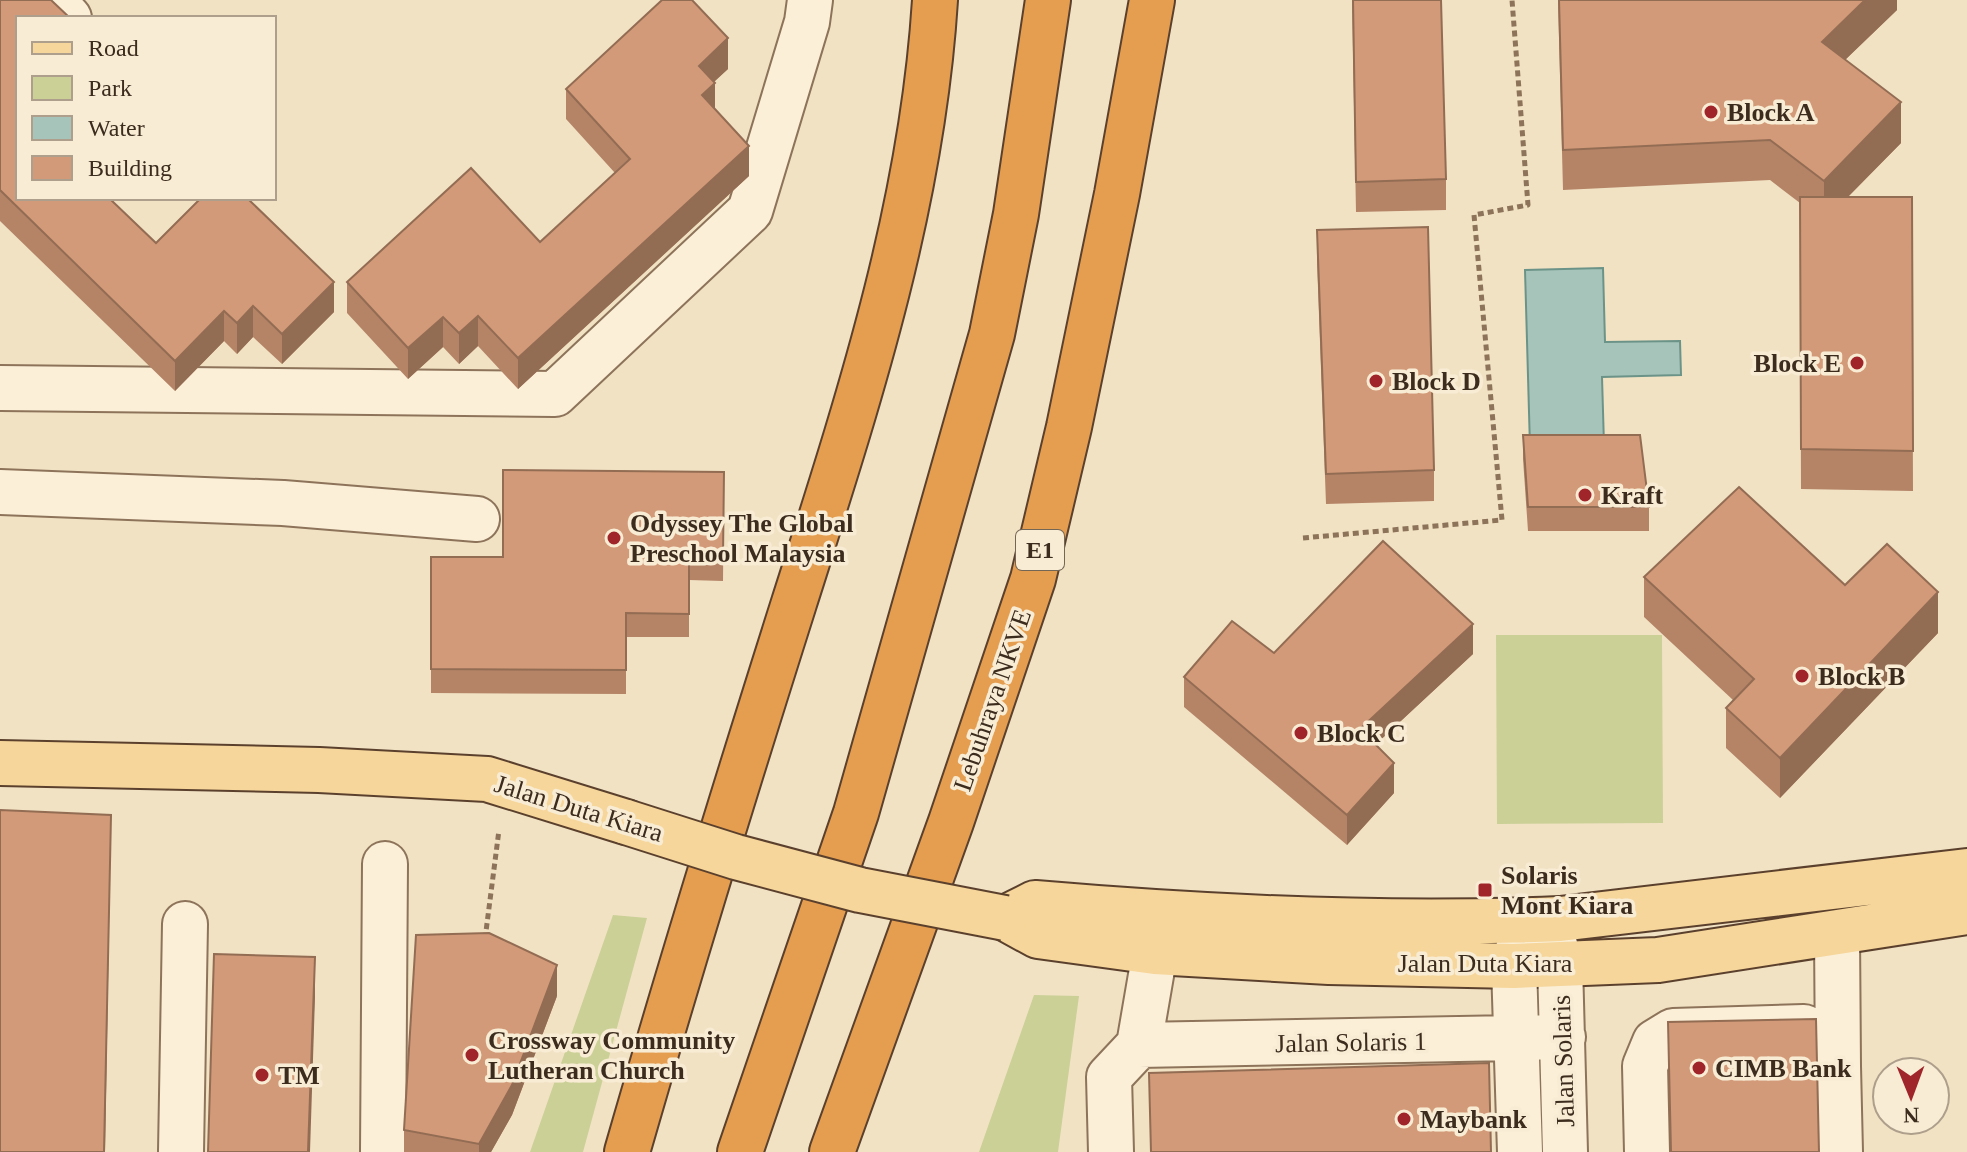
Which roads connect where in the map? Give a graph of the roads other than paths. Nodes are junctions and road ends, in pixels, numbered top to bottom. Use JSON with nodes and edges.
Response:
{"nodes":[{"id":1,"x":52,"y":0,"type":"edge"},
{"id":2,"x":810,"y":0,"type":"edge"},
{"id":3,"x":935,"y":0,"type":"edge"},
{"id":4,"x":1048,"y":0,"type":"edge"},
{"id":5,"x":1152,"y":0,"type":"edge"},
{"id":6,"x":67,"y":16,"type":"edge"},
{"id":7,"x":0,"y":388,"type":"edge"},
{"id":8,"x":0,"y":492,"type":"edge"},
{"id":9,"x":477,"y":519,"type":"dead end"},
{"id":10,"x":0,"y":763,"type":"edge"},
{"id":11,"x":385,"y":864,"type":"dead end"},
{"id":12,"x":1967,"y":871,"type":"edge"},
{"id":13,"x":1967,"y":912,"type":"edge"},
{"id":14,"x":1005,"y":918,"type":"junction"},
{"id":15,"x":185,"y":924,"type":"dead end"},
{"id":16,"x":1837,"y":934,"type":"junction"},
{"id":17,"x":1535,"y":941,"type":"junction"},
{"id":18,"x":1155,"y":952,"type":"junction"},
{"id":19,"x":1563,"y":1037,"type":"junction"},
{"id":20,"x":1518,"y":1040,"type":"junction"},
{"id":21,"x":1139,"y":1045,"type":"junction"},
{"id":22,"x":1838,"y":1066,"type":"junction"},
{"id":23,"x":181,"y":1152,"type":"edge"},
{"id":24,"x":383,"y":1152,"type":"edge"},
{"id":25,"x":627,"y":1152,"type":"edge"},
{"id":26,"x":740,"y":1152,"type":"edge"},
{"id":27,"x":832,"y":1152,"type":"edge"},
{"id":28,"x":1111,"y":1152,"type":"edge"},
{"id":29,"x":1520,"y":1152,"type":"edge"},
{"id":30,"x":1565,"y":1152,"type":"edge"},
{"id":31,"x":1647,"y":1152,"type":"edge"},
{"id":32,"x":1840,"y":1152,"type":"edge"}],
"edges":[{"from":1,"to":6,"type":"street"},
{"from":2,"to":7,"type":"street"},
{"from":3,"to":25,"type":"highway"},
{"from":4,"to":26,"type":"highway"},
{"from":5,"to":27,"type":"highway","name":"Lebuhraya NKVE","number":"E1"},
{"from":8,"to":9,"type":"street"},
{"from":10,"to":14,"type":"main road","name":"Jalan Duta Kiara","bridge":true},
{"from":11,"to":24,"type":"street"},
{"from":12,"to":17,"type":"main road","name":"Jalan Duta Kiara"},
{"from":13,"to":16,"type":"main road","name":"Jalan Duta Kiara"},
{"from":14,"to":17,"type":"main road","name":"Jalan Duta Kiara"},
{"from":14,"to":18,"type":"main road","name":"Jalan Duta Kiara"},
{"from":15,"to":23,"type":"street"},
{"from":16,"to":17,"type":"main road","name":"Jalan Duta Kiara"},
{"from":16,"to":22,"type":"street"},
{"from":17,"to":18,"type":"main road","name":"Jalan Duta Kiara"},
{"from":17,"to":19,"type":"street","name":"Jalan Solaris"},
{"from":17,"to":20,"type":"street","name":"Jalan Solaris"},
{"from":18,"to":21,"type":"street"},
{"from":19,"to":20,"type":"street","name":"Jalan Solaris 1"},
{"from":19,"to":30,"type":"street","name":"Jalan Solaris"},
{"from":20,"to":21,"type":"street","name":"Jalan Solaris 1"},
{"from":20,"to":29,"type":"street","name":"Jalan Solaris"},
{"from":21,"to":28,"type":"street"},
{"from":22,"to":31,"type":"street"},
{"from":22,"to":32,"type":"street"}]}
